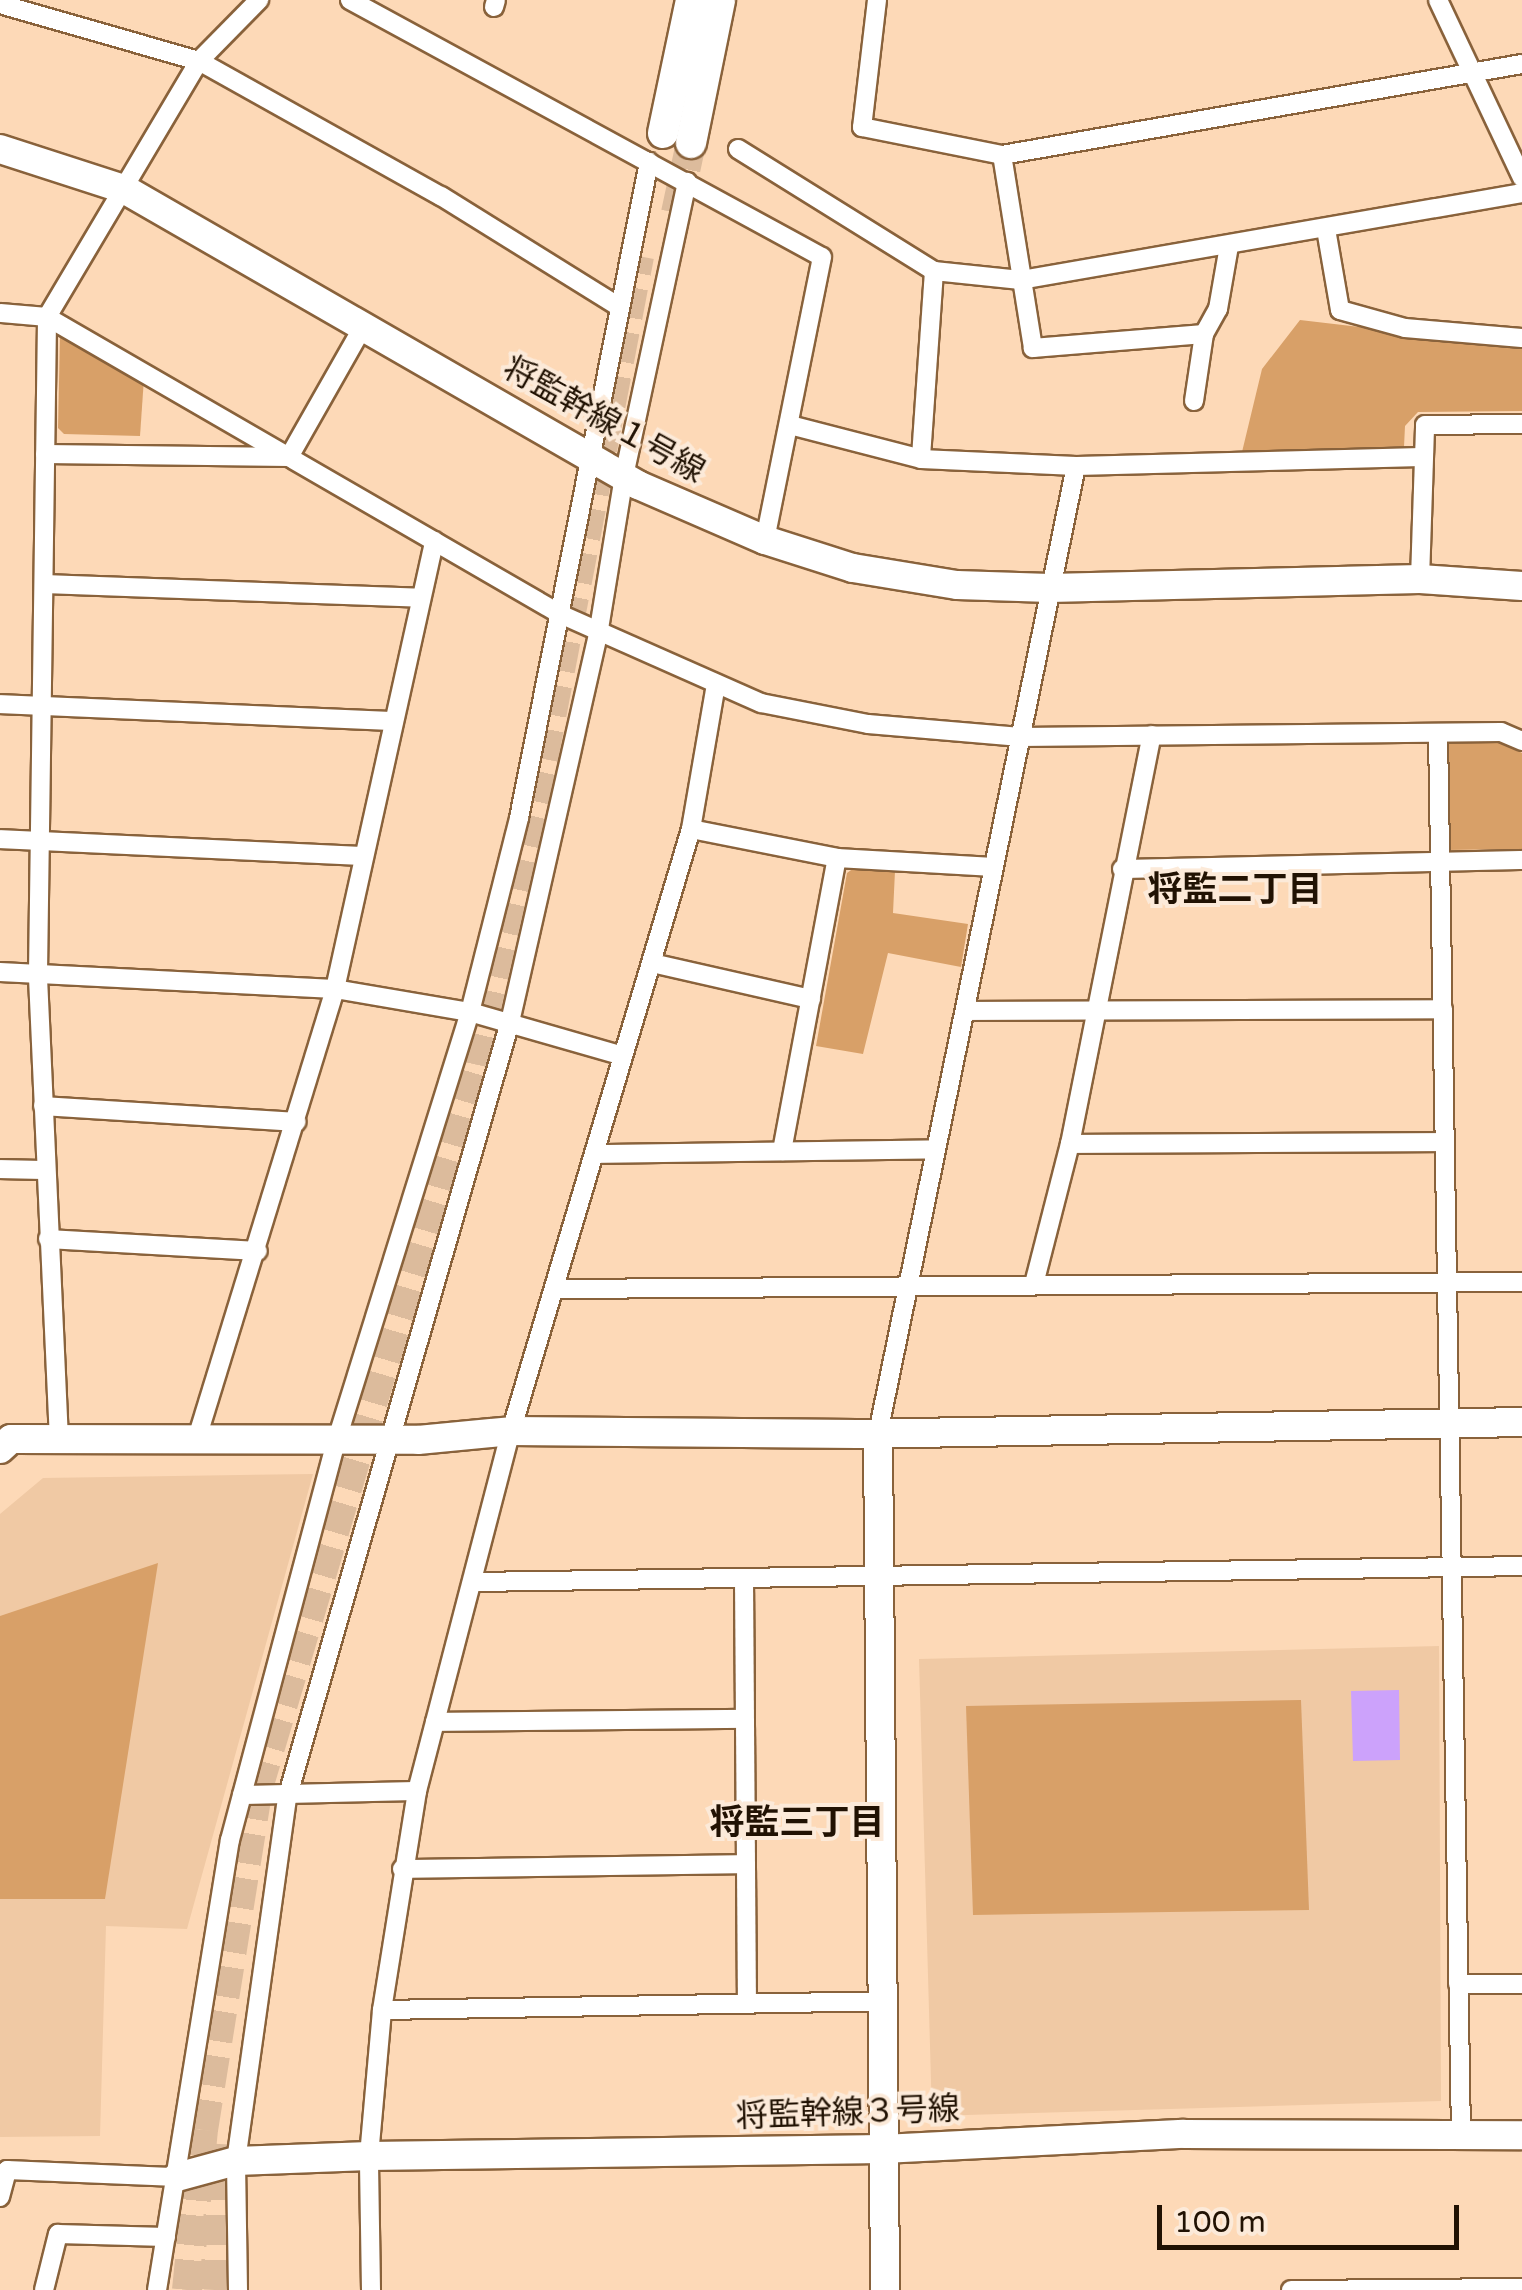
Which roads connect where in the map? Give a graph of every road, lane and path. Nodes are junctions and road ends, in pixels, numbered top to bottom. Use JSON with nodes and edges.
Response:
{"nodes":[{"id":1,"x":259,"y":0,"type":"edge"},
{"id":2,"x":350,"y":0,"type":"edge"},
{"id":3,"x":692,"y":0,"type":"edge"},
{"id":4,"x":720,"y":0,"type":"edge"},
{"id":5,"x":877,"y":0,"type":"edge"},
{"id":6,"x":1438,"y":0,"type":"edge"},
{"id":7,"x":0,"y":4,"type":"edge"},
{"id":8,"x":199,"y":61,"type":"junction"},
{"id":9,"x":1522,"y":64,"type":"edge"},
{"id":10,"x":1473,"y":74,"type":"junction"},
{"id":11,"x":0,"y":149,"type":"edge"},
{"id":12,"x":738,"y":149,"type":"dead end"},
{"id":13,"x":1002,"y":155,"type":"junction"},
{"id":14,"x":649,"y":162,"type":"junction"},
{"id":15,"x":1522,"y":178,"type":"edge"},
{"id":16,"x":687,"y":182,"type":"junction"},
{"id":17,"x":126,"y":191,"type":"junction"},
{"id":18,"x":1522,"y":193,"type":"edge"},
{"id":19,"x":1326,"y":229,"type":"junction"},
{"id":20,"x":1229,"y":246,"type":"junction"},
{"id":21,"x":934,"y":271,"type":"junction"},
{"id":22,"x":1021,"y":280,"type":"junction"},
{"id":23,"x":618,"y":306,"type":"junction"},
{"id":24,"x":0,"y":314,"type":"edge"},
{"id":25,"x":47,"y":317,"type":"junction"},
{"id":26,"x":365,"y":324,"type":"junction"},
{"id":27,"x":1204,"y":334,"type":"junction"},
{"id":28,"x":1522,"y":338,"type":"edge"},
{"id":29,"x":1194,"y":401,"type":"dead end"},
{"id":30,"x":1522,"y":424,"type":"edge"},
{"id":31,"x":790,"y":425,"type":"junction"},
{"id":32,"x":46,"y":454,"type":"junction"},
{"id":33,"x":588,"y":456,"type":"junction"},
{"id":34,"x":289,"y":457,"type":"junction"},
{"id":35,"x":1422,"y":457,"type":"junction"},
{"id":36,"x":921,"y":459,"type":"junction"},
{"id":37,"x":1076,"y":466,"type":"junction"},
{"id":38,"x":624,"y":476,"type":"junction"},
{"id":39,"x":765,"y":540,"type":"junction"},
{"id":40,"x":434,"y":541,"type":"junction"},
{"id":41,"x":1420,"y":579,"type":"junction"},
{"id":42,"x":44,"y":584,"type":"junction"},
{"id":43,"x":1522,"y":586,"type":"edge"},
{"id":44,"x":1050,"y":588,"type":"junction"},
{"id":45,"x":421,"y":598,"type":"junction"},
{"id":46,"x":560,"y":614,"type":"junction"},
{"id":47,"x":598,"y":635,"type":"junction"},
{"id":48,"x":716,"y":684,"type":"junction"},
{"id":49,"x":0,"y":704,"type":"edge"},
{"id":50,"x":42,"y":706,"type":"junction"},
{"id":51,"x":394,"y":721,"type":"junction"},
{"id":52,"x":1438,"y":733,"type":"junction"},
{"id":53,"x":1152,"y":734,"type":"junction"},
{"id":54,"x":1020,"y":737,"type":"junction"},
{"id":55,"x":1522,"y":741,"type":"edge"},
{"id":56,"x":692,"y":828,"type":"junction"},
{"id":57,"x":0,"y":839,"type":"edge"},
{"id":58,"x":40,"y":841,"type":"junction"},
{"id":59,"x":364,"y":856,"type":"junction"},
{"id":60,"x":837,"y":858,"type":"junction"},
{"id":61,"x":1522,"y":860,"type":"edge"},
{"id":62,"x":1440,"y":862,"type":"junction"},
{"id":63,"x":994,"y":867,"type":"junction"},
{"id":64,"x":1122,"y":869,"type":"junction"},
{"id":65,"x":652,"y":962,"type":"junction"},
{"id":66,"x":0,"y":972,"type":"edge"},
{"id":67,"x":38,"y":973,"type":"junction"},
{"id":68,"x":335,"y":989,"type":"junction"},
{"id":69,"x":811,"y":999,"type":"junction"},
{"id":70,"x":1443,"y":1009,"type":"junction"},
{"id":71,"x":966,"y":1011,"type":"junction"},
{"id":72,"x":1092,"y":1011,"type":"junction"},
{"id":73,"x":470,"y":1012,"type":"junction"},
{"id":74,"x":510,"y":1022,"type":"junction"},
{"id":75,"x":623,"y":1056,"type":"junction"},
{"id":76,"x":43,"y":1106,"type":"junction"},
{"id":77,"x":296,"y":1122,"type":"junction"},
{"id":78,"x":1445,"y":1142,"type":"junction"},
{"id":79,"x":1070,"y":1144,"type":"junction"},
{"id":80,"x":936,"y":1149,"type":"junction"},
{"id":81,"x":782,"y":1150,"type":"junction"},
{"id":82,"x":596,"y":1154,"type":"junction"},
{"id":83,"x":0,"y":1169,"type":"edge"},
{"id":84,"x":46,"y":1170,"type":"junction"},
{"id":85,"x":48,"y":1239,"type":"junction"},
{"id":86,"x":258,"y":1251,"type":"junction"},
{"id":87,"x":1522,"y":1282,"type":"edge"},
{"id":88,"x":1447,"y":1283,"type":"junction"},
{"id":89,"x":1034,"y":1284,"type":"junction"},
{"id":90,"x":904,"y":1288,"type":"junction"},
{"id":91,"x":559,"y":1289,"type":"junction"},
{"id":92,"x":1522,"y":1422,"type":"edge"},
{"id":93,"x":1450,"y":1424,"type":"junction"},
{"id":94,"x":511,"y":1431,"type":"junction"},
{"id":95,"x":878,"y":1433,"type":"junction"},
{"id":96,"x":390,"y":1436,"type":"junction"},
{"id":97,"x":196,"y":1438,"type":"junction"},
{"id":98,"x":337,"y":1438,"type":"junction"},
{"id":99,"x":59,"y":1440,"type":"junction"},
{"id":100,"x":0,"y":1449,"type":"edge"},
{"id":101,"x":1452,"y":1566,"type":"junction"},
{"id":102,"x":1522,"y":1566,"type":"edge"},
{"id":103,"x":878,"y":1578,"type":"junction"},
{"id":104,"x":744,"y":1579,"type":"junction"},
{"id":105,"x":474,"y":1582,"type":"junction"},
{"id":106,"x":741,"y":1720,"type":"junction"},
{"id":107,"x":435,"y":1722,"type":"junction"},
{"id":108,"x":417,"y":1791,"type":"junction"},
{"id":109,"x":242,"y":1796,"type":"junction"},
{"id":110,"x":287,"y":1798,"type":"junction"},
{"id":111,"x":745,"y":1864,"type":"junction"},
{"id":112,"x":402,"y":1869,"type":"junction"},
{"id":113,"x":1458,"y":1984,"type":"junction"},
{"id":114,"x":1522,"y":1984,"type":"edge"},
{"id":115,"x":881,"y":2001,"type":"junction"},
{"id":116,"x":746,"y":2002,"type":"junction"},
{"id":117,"x":382,"y":2010,"type":"junction"},
{"id":118,"x":1461,"y":2135,"type":"junction"},
{"id":119,"x":1522,"y":2135,"type":"edge"},
{"id":120,"x":883,"y":2149,"type":"junction"},
{"id":121,"x":369,"y":2156,"type":"junction"},
{"id":122,"x":236,"y":2161,"type":"junction"},
{"id":123,"x":177,"y":2176,"type":"junction"},
{"id":124,"x":0,"y":2198,"type":"edge"},
{"id":125,"x":166,"y":2237,"type":"junction"},
{"id":126,"x":1522,"y":2288,"type":"edge"},
{"id":127,"x":1465,"y":2289,"type":"edge"},
{"id":128,"x":44,"y":2290,"type":"edge"},
{"id":129,"x":156,"y":2290,"type":"edge"},
{"id":130,"x":238,"y":2290,"type":"edge"},
{"id":131,"x":372,"y":2290,"type":"edge"},
{"id":132,"x":885,"y":2290,"type":"edge"},
{"id":133,"x":1291,"y":2290,"type":"edge"},
{"id":134,"x":1327,"y":2290,"type":"edge"}],
"edges":[{"from":1,"to":8,"type":"street"},
{"from":2,"to":14,"type":"street"},
{"from":3,"to":4,"type":"main road"},
{"from":5,"to":13,"type":"street"},
{"from":6,"to":10,"type":"street"},
{"from":7,"to":8,"type":"street"},
{"from":8,"to":17,"type":"street"},
{"from":8,"to":23,"type":"street"},
{"from":9,"to":10,"type":"street"},
{"from":10,"to":13,"type":"street"},
{"from":10,"to":15,"type":"street"},
{"from":11,"to":17,"type":"street","name":"将監幹線１号線"},
{"from":12,"to":21,"type":"street"},
{"from":13,"to":22,"type":"street"},
{"from":14,"to":16,"type":"street"},
{"from":14,"to":23,"type":"street"},
{"from":16,"to":31,"type":"street"},
{"from":16,"to":38,"type":"street"},
{"from":17,"to":25,"type":"street"},
{"from":17,"to":26,"type":"street","name":"将監幹線１号線"},
{"from":18,"to":19,"type":"street"},
{"from":19,"to":20,"type":"street"},
{"from":19,"to":28,"type":"street"},
{"from":20,"to":22,"type":"street"},
{"from":20,"to":27,"type":"street"},
{"from":21,"to":22,"type":"street"},
{"from":21,"to":36,"type":"street"},
{"from":22,"to":27,"type":"street"},
{"from":23,"to":33,"type":"street"},
{"from":24,"to":25,"type":"street"},
{"from":25,"to":32,"type":"street"},
{"from":25,"to":34,"type":"street"},
{"from":26,"to":33,"type":"street","name":"将監幹線１号線"},
{"from":26,"to":34,"type":"street"},
{"from":27,"to":29,"type":"street"},
{"from":30,"to":35,"type":"street"},
{"from":31,"to":36,"type":"street"},
{"from":31,"to":39,"type":"street"},
{"from":32,"to":34,"type":"street"},
{"from":32,"to":42,"type":"street"},
{"from":33,"to":38,"type":"street","name":"将監幹線１号線"},
{"from":33,"to":46,"type":"street"},
{"from":34,"to":40,"type":"street"},
{"from":35,"to":37,"type":"street"},
{"from":35,"to":41,"type":"street"},
{"from":36,"to":37,"type":"street"},
{"from":37,"to":44,"type":"street"},
{"from":38,"to":39,"type":"street","name":"将監幹線１号線"},
{"from":38,"to":47,"type":"street"},
{"from":39,"to":44,"type":"street","name":"将監幹線１号線"},
{"from":40,"to":45,"type":"street"},
{"from":40,"to":46,"type":"street"},
{"from":41,"to":43,"type":"street","name":"将監幹線１号線"},
{"from":41,"to":44,"type":"street","name":"将監幹線１号線"},
{"from":42,"to":45,"type":"street"},
{"from":42,"to":50,"type":"street"},
{"from":44,"to":54,"type":"street"},
{"from":45,"to":51,"type":"street"},
{"from":46,"to":47,"type":"street"},
{"from":46,"to":73,"type":"street"},
{"from":47,"to":48,"type":"street"},
{"from":47,"to":74,"type":"street"},
{"from":48,"to":54,"type":"street"},
{"from":48,"to":56,"type":"street"},
{"from":49,"to":50,"type":"street"},
{"from":50,"to":51,"type":"street"},
{"from":50,"to":58,"type":"street"},
{"from":51,"to":59,"type":"street"},
{"from":52,"to":53,"type":"street"},
{"from":52,"to":55,"type":"street"},
{"from":52,"to":62,"type":"street"},
{"from":53,"to":54,"type":"street"},
{"from":53,"to":64,"type":"street"},
{"from":54,"to":63,"type":"street"},
{"from":56,"to":60,"type":"street"},
{"from":56,"to":65,"type":"street"},
{"from":57,"to":58,"type":"street"},
{"from":58,"to":59,"type":"street"},
{"from":58,"to":67,"type":"street"},
{"from":59,"to":68,"type":"street"},
{"from":60,"to":63,"type":"street"},
{"from":60,"to":69,"type":"street"},
{"from":61,"to":62,"type":"street"},
{"from":62,"to":64,"type":"street"},
{"from":62,"to":70,"type":"street"},
{"from":63,"to":71,"type":"street"},
{"from":64,"to":72,"type":"street"},
{"from":65,"to":69,"type":"street"},
{"from":65,"to":75,"type":"street"},
{"from":66,"to":67,"type":"street"},
{"from":67,"to":68,"type":"street"},
{"from":67,"to":76,"type":"street"},
{"from":68,"to":73,"type":"street"},
{"from":68,"to":77,"type":"street"},
{"from":69,"to":81,"type":"street"},
{"from":70,"to":72,"type":"street"},
{"from":70,"to":78,"type":"street"},
{"from":71,"to":72,"type":"street"},
{"from":71,"to":80,"type":"street"},
{"from":72,"to":79,"type":"street"},
{"from":73,"to":74,"type":"street"},
{"from":73,"to":98,"type":"street"},
{"from":74,"to":75,"type":"street"},
{"from":74,"to":96,"type":"street"},
{"from":75,"to":82,"type":"street"},
{"from":76,"to":77,"type":"street"},
{"from":76,"to":84,"type":"street"},
{"from":77,"to":86,"type":"street"},
{"from":78,"to":79,"type":"street"},
{"from":78,"to":88,"type":"street"},
{"from":79,"to":89,"type":"street"},
{"from":80,"to":81,"type":"street"},
{"from":80,"to":90,"type":"street"},
{"from":81,"to":82,"type":"street"},
{"from":82,"to":91,"type":"street"},
{"from":83,"to":84,"type":"street"},
{"from":84,"to":85,"type":"street"},
{"from":85,"to":86,"type":"street"},
{"from":85,"to":99,"type":"street"},
{"from":86,"to":97,"type":"street"},
{"from":87,"to":88,"type":"street"},
{"from":88,"to":89,"type":"street"},
{"from":88,"to":93,"type":"street"},
{"from":89,"to":90,"type":"street"},
{"from":90,"to":91,"type":"street"},
{"from":90,"to":95,"type":"street"},
{"from":91,"to":94,"type":"street"},
{"from":92,"to":93,"type":"street"},
{"from":93,"to":95,"type":"street"},
{"from":93,"to":101,"type":"street"},
{"from":94,"to":95,"type":"street"},
{"from":94,"to":96,"type":"street"},
{"from":94,"to":105,"type":"street"},
{"from":95,"to":103,"type":"street"},
{"from":96,"to":98,"type":"street"},
{"from":96,"to":110,"type":"street"},
{"from":97,"to":98,"type":"street"},
{"from":97,"to":99,"type":"street"},
{"from":98,"to":109,"type":"street"},
{"from":99,"to":100,"type":"street"},
{"from":101,"to":102,"type":"street"},
{"from":101,"to":103,"type":"street"},
{"from":101,"to":113,"type":"street"},
{"from":103,"to":104,"type":"street"},
{"from":103,"to":115,"type":"street"},
{"from":104,"to":105,"type":"street"},
{"from":104,"to":106,"type":"street"},
{"from":105,"to":107,"type":"street"},
{"from":106,"to":107,"type":"street"},
{"from":106,"to":111,"type":"street"},
{"from":107,"to":108,"type":"street"},
{"from":108,"to":110,"type":"street"},
{"from":108,"to":112,"type":"street"},
{"from":109,"to":110,"type":"street"},
{"from":109,"to":123,"type":"street"},
{"from":110,"to":122,"type":"street"},
{"from":111,"to":112,"type":"street"},
{"from":111,"to":116,"type":"street"},
{"from":112,"to":117,"type":"street"},
{"from":113,"to":114,"type":"street"},
{"from":113,"to":118,"type":"street"},
{"from":115,"to":116,"type":"street"},
{"from":115,"to":120,"type":"street"},
{"from":116,"to":117,"type":"street"},
{"from":117,"to":121,"type":"street"},
{"from":118,"to":119,"type":"street","name":"将監幹線３号線"},
{"from":118,"to":120,"type":"street","name":"将監幹線３号線"},
{"from":120,"to":121,"type":"street","name":"将監幹線３号線"},
{"from":120,"to":132,"type":"street"},
{"from":121,"to":122,"type":"street","name":"将監幹線３号線"},
{"from":121,"to":131,"type":"street"},
{"from":122,"to":123,"type":"street","name":"将監幹線３号線"},
{"from":122,"to":130,"type":"street"},
{"from":123,"to":124,"type":"street"},
{"from":123,"to":125,"type":"street"},
{"from":125,"to":128,"type":"street"},
{"from":125,"to":129,"type":"street"},
{"from":126,"to":127,"type":"street"},
{"from":127,"to":134,"type":"street"},
{"from":133,"to":134,"type":"street"}]}
